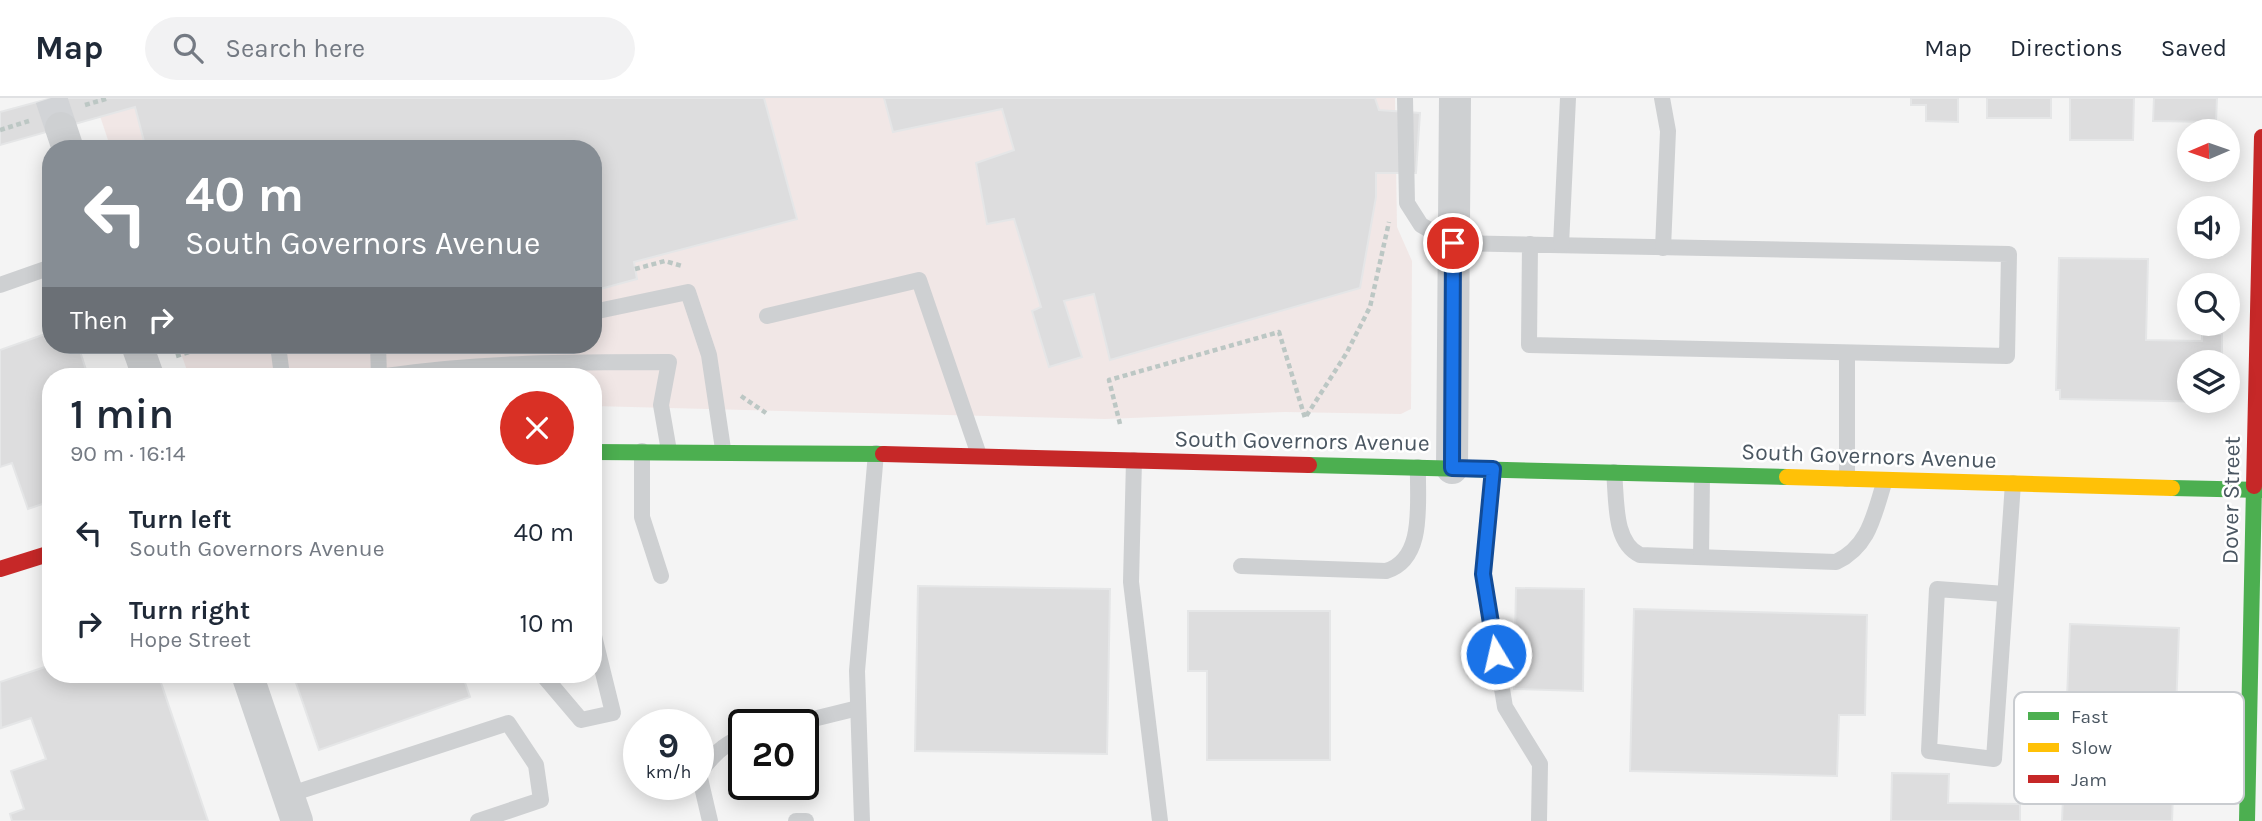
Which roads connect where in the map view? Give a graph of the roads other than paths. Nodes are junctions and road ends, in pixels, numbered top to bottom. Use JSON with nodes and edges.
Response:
{"nodes":[{"id":1,"x":1405,"y":98,"type":"edge"},
{"id":2,"x":1455,"y":98,"type":"edge"},
{"id":3,"x":1568,"y":98,"type":"edge"},
{"id":4,"x":1662,"y":98,"type":"edge"},
{"id":5,"x":2262,"y":137,"type":"edge"},
{"id":6,"x":2261,"y":212,"type":"edge"},
{"id":7,"x":1453,"y":243,"type":"junction"},
{"id":8,"x":1530,"y":244,"type":"junction"},
{"id":9,"x":1561,"y":245,"type":"junction"},
{"id":10,"x":1663,"y":248,"type":"junction"},
{"id":11,"x":42,"y":270,"type":"edge"},
{"id":12,"x":0,"y":285,"type":"edge"},
{"id":13,"x":602,"y":310,"type":"edge"},
{"id":14,"x":767,"y":316,"type":"dead end"},
{"id":15,"x":2260,"y":319,"type":"edge"},
{"id":16,"x":1847,"y":353,"type":"junction"},
{"id":17,"x":146,"y":354,"type":"edge"},
{"id":18,"x":160,"y":367,"type":"edge"},
{"id":19,"x":492,"y":368,"type":"edge"},
{"id":20,"x":723,"y":449,"type":"junction"},
{"id":21,"x":642,"y":451,"type":"junction"},
{"id":22,"x":669,"y":451,"type":"junction"},
{"id":23,"x":602,"y":452,"type":"edge"},
{"id":24,"x":876,"y":453,"type":"junction"},
{"id":25,"x":979,"y":456,"type":"junction"},
{"id":26,"x":1134,"y":460,"type":"junction"},
{"id":27,"x":1418,"y":467,"type":"junction"},
{"id":28,"x":1452,"y":468,"type":"junction"},
{"id":29,"x":1493,"y":469,"type":"junction"},
{"id":30,"x":1614,"y":472,"type":"junction"},
{"id":31,"x":1702,"y":474,"type":"junction"},
{"id":32,"x":1847,"y":479,"type":"junction"},
{"id":33,"x":1885,"y":480,"type":"junction"},
{"id":34,"x":2013,"y":483,"type":"junction"},
{"id":35,"x":2258,"y":490,"type":"edge"},
{"id":36,"x":42,"y":556,"type":"edge"},
{"id":37,"x":1701,"y":558,"type":"junction"},
{"id":38,"x":1241,"y":566,"type":"dead end"},
{"id":39,"x":0,"y":569,"type":"edge"},
{"id":40,"x":661,"y":576,"type":"dead end"},
{"id":41,"x":2005,"y":594,"type":"junction"},
{"id":42,"x":602,"y":668,"type":"edge"},
{"id":43,"x":250,"y":683,"type":"edge"},
{"id":44,"x":550,"y":683,"type":"edge"},
{"id":45,"x":858,"y":708,"type":"junction"},
{"id":46,"x":819,"y":718,"type":"edge"},
{"id":47,"x":728,"y":745,"type":"edge"},
{"id":48,"x":2255,"y":762,"type":"edge"},
{"id":49,"x":293,"y":808,"type":"edge"},
{"id":50,"x":478,"y":821,"type":"edge"},
{"id":51,"x":710,"y":821,"type":"edge"},
{"id":52,"x":796,"y":821,"type":"edge"},
{"id":53,"x":806,"y":821,"type":"edge"},
{"id":54,"x":862,"y":821,"type":"edge"},
{"id":55,"x":1160,"y":821,"type":"edge"},
{"id":56,"x":1539,"y":821,"type":"edge"},
{"id":57,"x":2247,"y":821,"type":"edge"}],
"edges":[{"from":1,"to":7,"type":"lane"},
{"from":2,"to":7,"type":"street"},
{"from":3,"to":9,"type":"lane"},
{"from":4,"to":10,"type":"lane"},
{"from":5,"to":6,"type":"main road","name":"Dover Street"},
{"from":6,"to":15,"type":"main road","name":"Dover Street"},
{"from":7,"to":8,"type":"lane"},
{"from":7,"to":28,"type":"street"},
{"from":8,"to":9,"type":"lane"},
{"from":8,"to":16,"type":"lane"},
{"from":9,"to":10,"type":"lane"},
{"from":10,"to":16,"type":"lane"},
{"from":11,"to":12,"type":"lane"},
{"from":13,"to":20,"type":"lane"},
{"from":14,"to":25,"type":"lane"},
{"from":15,"to":35,"type":"main road","name":"Dover Street"},
{"from":16,"to":32,"type":"lane"},
{"from":17,"to":18,"type":"street"},
{"from":19,"to":22,"type":"lane"},
{"from":20,"to":22,"type":"main road","name":"South Governors Avenue"},
{"from":20,"to":24,"type":"main road","name":"South Governors Avenue"},
{"from":21,"to":22,"type":"main road","name":"South Governors Avenue"},
{"from":21,"to":23,"type":"main road","name":"South Governors Avenue"},
{"from":21,"to":40,"type":"lane"},
{"from":24,"to":25,"type":"main road","name":"South Governors Avenue"},
{"from":24,"to":45,"type":"lane"},
{"from":25,"to":26,"type":"main road","name":"South Governors Avenue"},
{"from":26,"to":27,"type":"main road","name":"South Governors Avenue"},
{"from":26,"to":55,"type":"lane"},
{"from":27,"to":28,"type":"main road","name":"South Governors Avenue"},
{"from":27,"to":38,"type":"lane"},
{"from":28,"to":29,"type":"main road","name":"South Governors Avenue"},
{"from":29,"to":30,"type":"main road","name":"South Governors Avenue"},
{"from":29,"to":56,"type":"lane"},
{"from":30,"to":31,"type":"main road","name":"South Governors Avenue"},
{"from":30,"to":37,"type":"lane"},
{"from":31,"to":32,"type":"main road","name":"South Governors Avenue"},
{"from":31,"to":37,"type":"lane"},
{"from":32,"to":33,"type":"main road","name":"South Governors Avenue"},
{"from":33,"to":34,"type":"main road","name":"South Governors Avenue"},
{"from":33,"to":37,"type":"lane"},
{"from":34,"to":35,"type":"main road","name":"South Governors Avenue"},
{"from":34,"to":41,"type":"lane"},
{"from":35,"to":48,"type":"main road","name":"Dover Street"},
{"from":36,"to":39,"type":"main road"},
{"from":41,"to":41,"type":"lane"},
{"from":42,"to":44,"type":"lane"},
{"from":43,"to":49,"type":"street"},
{"from":45,"to":46,"type":"lane"},
{"from":45,"to":54,"type":"lane"},
{"from":47,"to":51,"type":"lane"},
{"from":48,"to":57,"type":"main road","name":"Dover Street"},
{"from":49,"to":50,"type":"lane"},
{"from":52,"to":53,"type":"lane"}]}
